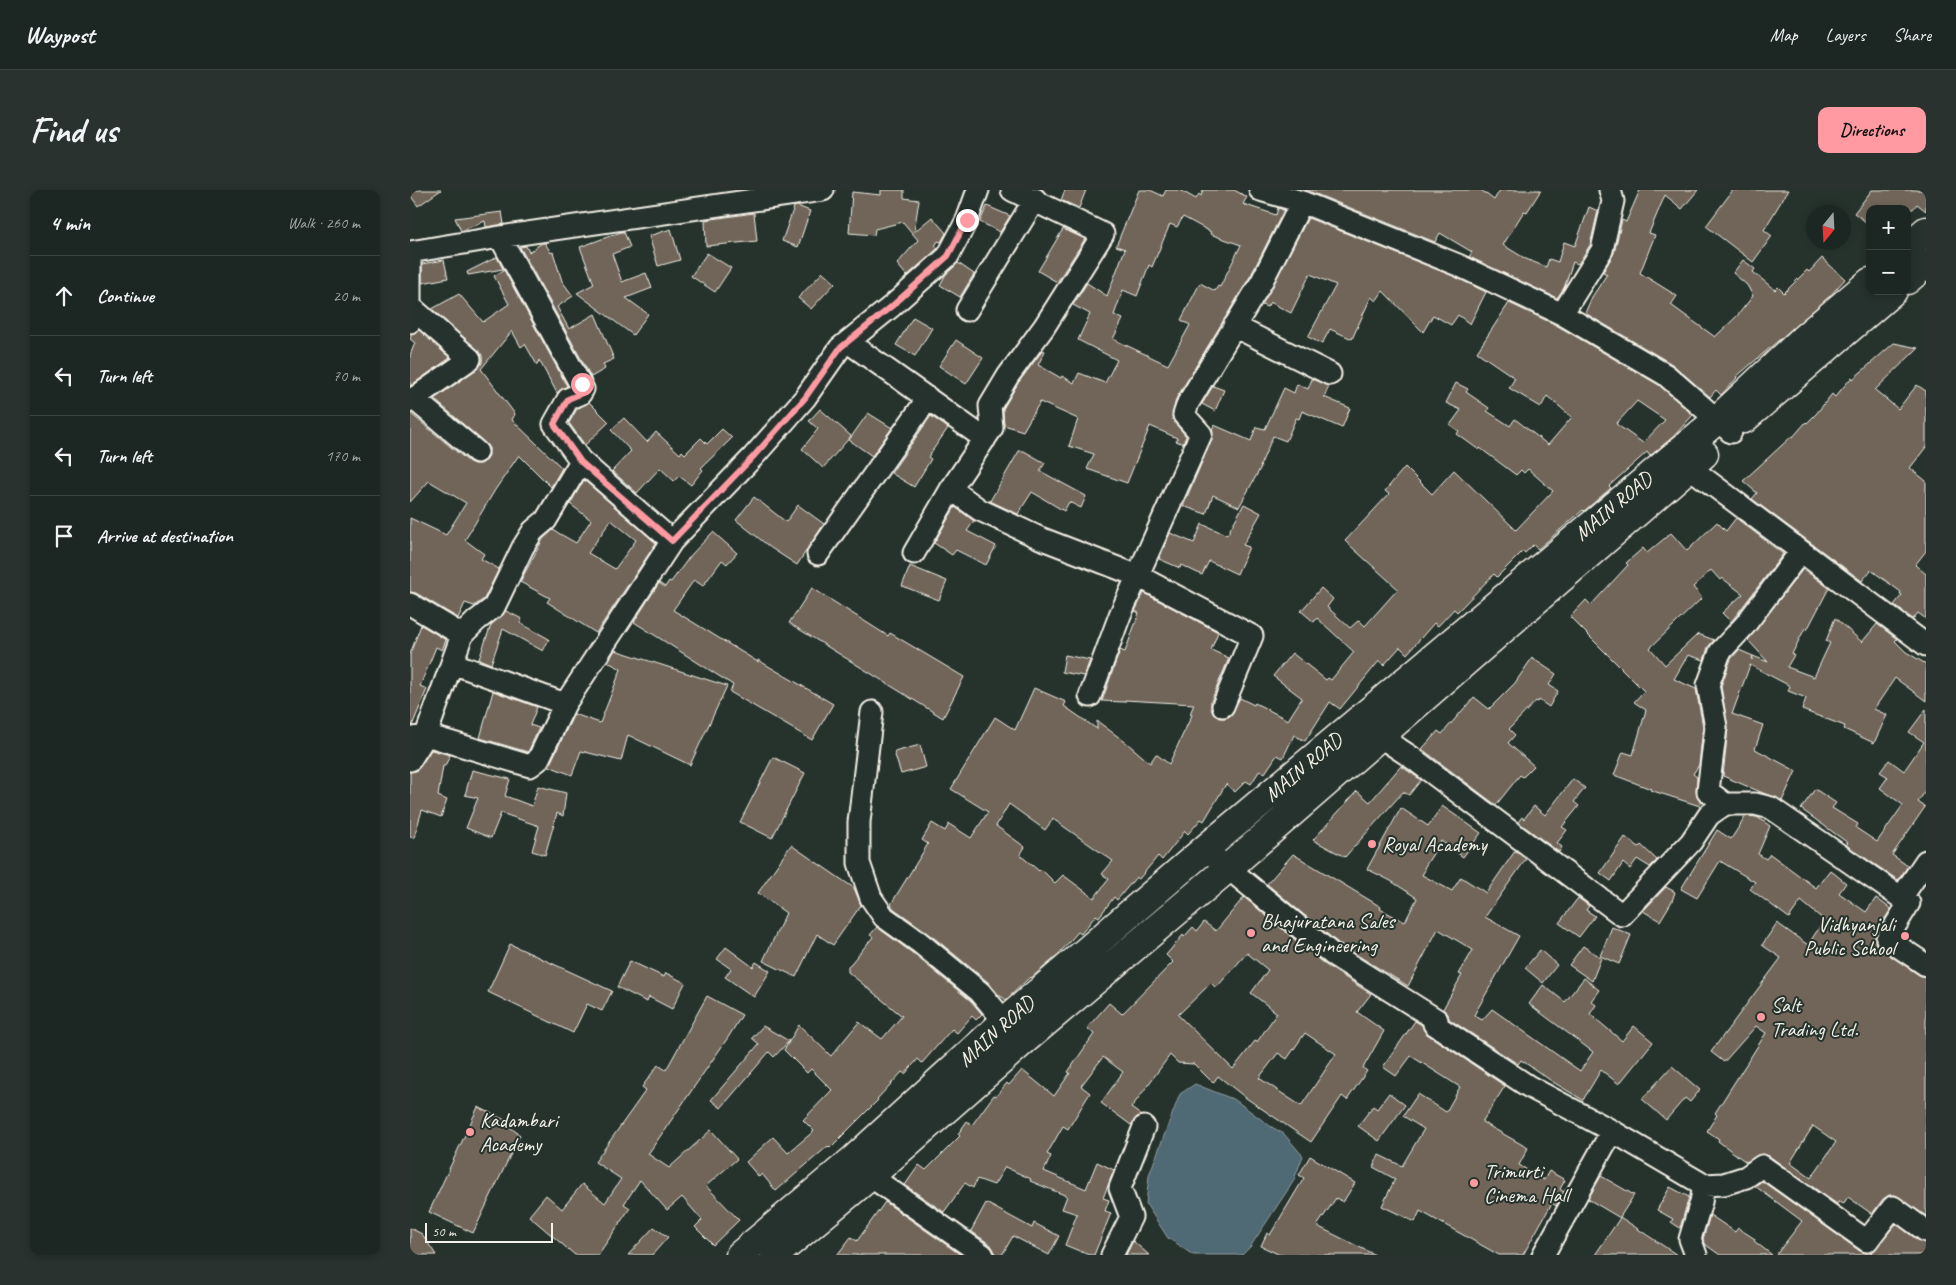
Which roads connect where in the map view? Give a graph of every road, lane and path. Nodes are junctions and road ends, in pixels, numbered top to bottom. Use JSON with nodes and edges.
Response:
{"nodes":[{"id":1,"x":823,"y":190,"type":"edge"},
{"id":2,"x":978,"y":190,"type":"edge"},
{"id":3,"x":1012,"y":190,"type":"edge"},
{"id":4,"x":1260,"y":190,"type":"edge"},
{"id":5,"x":1610,"y":190,"type":"edge"},
{"id":6,"x":1035,"y":199,"type":"junction"},
{"id":7,"x":1302,"y":202,"type":"junction"},
{"id":8,"x":1926,"y":231,"type":"edge"},
{"id":9,"x":500,"y":237,"type":"junction"},
{"id":10,"x":1911,"y":244,"type":"edge"},
{"id":11,"x":410,"y":252,"type":"edge"},
{"id":12,"x":1912,"y":277,"type":"edge"},
{"id":13,"x":1866,"y":285,"type":"edge"},
{"id":14,"x":967,"y":310,"type":"dead end"},
{"id":15,"x":410,"y":314,"type":"edge"},
{"id":16,"x":1562,"y":314,"type":"junction"},
{"id":17,"x":1234,"y":326,"type":"junction"},
{"id":18,"x":848,"y":342,"type":"junction"},
{"id":19,"x":1330,"y":374,"type":"dead end"},
{"id":20,"x":928,"y":398,"type":"junction"},
{"id":21,"x":412,"y":400,"type":"edge"},
{"id":22,"x":1724,"y":426,"type":"junction"},
{"id":23,"x":985,"y":439,"type":"junction"},
{"id":24,"x":477,"y":452,"type":"dead end"},
{"id":25,"x":1683,"y":460,"type":"junction"},
{"id":26,"x":581,"y":462,"type":"junction"},
{"id":27,"x":951,"y":489,"type":"junction"},
{"id":28,"x":672,"y":541,"type":"junction"},
{"id":29,"x":1801,"y":552,"type":"junction"},
{"id":30,"x":914,"y":553,"type":"dead end"},
{"id":31,"x":818,"y":554,"type":"dead end"},
{"id":32,"x":1138,"y":576,"type":"junction"},
{"id":33,"x":410,"y":604,"type":"edge"},
{"id":34,"x":462,"y":635,"type":"junction"},
{"id":35,"x":1926,"y":645,"type":"edge"},
{"id":36,"x":452,"y":663,"type":"junction"},
{"id":37,"x":1090,"y":696,"type":"dead end"},
{"id":38,"x":565,"y":704,"type":"junction"},
{"id":39,"x":1223,"y":706,"type":"dead end"},
{"id":40,"x":872,"y":712,"type":"dead end"},
{"id":41,"x":1368,"y":728,"type":"junction"},
{"id":42,"x":418,"y":737,"type":"edge"},
{"id":43,"x":410,"y":760,"type":"edge"},
{"id":44,"x":1725,"y":804,"type":"junction"},
{"id":45,"x":1205,"y":849,"type":"junction"},
{"id":46,"x":1926,"y":861,"type":"edge"},
{"id":47,"x":1228,"y":868,"type":"junction"},
{"id":48,"x":1901,"y":898,"type":"junction"},
{"id":49,"x":1926,"y":965,"type":"edge"},
{"id":50,"x":1013,"y":1032,"type":"junction"},
{"id":51,"x":1144,"y":1127,"type":"dead end"},
{"id":52,"x":1612,"y":1131,"type":"junction"},
{"id":53,"x":870,"y":1176,"type":"junction"},
{"id":54,"x":1704,"y":1185,"type":"junction"},
{"id":55,"x":1926,"y":1231,"type":"edge"},
{"id":56,"x":1552,"y":1252,"type":"edge"},
{"id":57,"x":740,"y":1255,"type":"edge"},
{"id":58,"x":775,"y":1255,"type":"edge"},
{"id":59,"x":983,"y":1255,"type":"edge"},
{"id":60,"x":1112,"y":1255,"type":"edge"},
{"id":61,"x":1696,"y":1255,"type":"edge"}],
"edges":[{"from":1,"to":9,"type":"street"},
{"from":2,"to":18,"type":"street"},
{"from":3,"to":6,"type":"street"},
{"from":4,"to":7,"type":"street"},
{"from":5,"to":16,"type":"street"},
{"from":6,"to":14,"type":"street"},
{"from":6,"to":23,"type":"street"},
{"from":7,"to":16,"type":"street"},
{"from":7,"to":17,"type":"street"},
{"from":8,"to":10,"type":"main road"},
{"from":9,"to":11,"type":"street"},
{"from":9,"to":26,"type":"street"},
{"from":11,"to":15,"type":"street"},
{"from":12,"to":22,"type":"main road","name":"MAIN ROAD"},
{"from":13,"to":22,"type":"main road","name":"MAIN ROAD"},
{"from":15,"to":21,"type":"street"},
{"from":16,"to":22,"type":"street"},
{"from":17,"to":19,"type":"street"},
{"from":17,"to":32,"type":"street"},
{"from":18,"to":20,"type":"street"},
{"from":18,"to":28,"type":"street"},
{"from":20,"to":23,"type":"street"},
{"from":20,"to":31,"type":"street"},
{"from":21,"to":24,"type":"street"},
{"from":22,"to":25,"type":"main road","name":"MAIN ROAD"},
{"from":23,"to":27,"type":"street"},
{"from":25,"to":29,"type":"street"},
{"from":25,"to":41,"type":"main road","name":"MAIN ROAD"},
{"from":26,"to":28,"type":"street"},
{"from":26,"to":34,"type":"street"},
{"from":27,"to":30,"type":"street"},
{"from":27,"to":32,"type":"street"},
{"from":28,"to":38,"type":"street"},
{"from":29,"to":35,"type":"street"},
{"from":29,"to":44,"type":"street"},
{"from":32,"to":37,"type":"street"},
{"from":32,"to":39,"type":"street"},
{"from":33,"to":34,"type":"street"},
{"from":34,"to":36,"type":"street"},
{"from":36,"to":38,"type":"street"},
{"from":36,"to":42,"type":"street"},
{"from":38,"to":42,"type":"street"},
{"from":40,"to":50,"type":"street"},
{"from":41,"to":44,"type":"street"},
{"from":41,"to":45,"type":"main road","name":"MAIN ROAD"},
{"from":41,"to":47,"type":"main road","name":"MAIN ROAD"},
{"from":42,"to":43,"type":"street"},
{"from":44,"to":48,"type":"street"},
{"from":45,"to":47,"type":"street"},
{"from":45,"to":50,"type":"main road","name":"MAIN ROAD"},
{"from":46,"to":48,"type":"street"},
{"from":47,"to":50,"type":"main road","name":"MAIN ROAD"},
{"from":47,"to":52,"type":"street"},
{"from":48,"to":49,"type":"street"},
{"from":50,"to":53,"type":"main road","name":"MAIN ROAD"},
{"from":50,"to":57,"type":"main road","name":"MAIN ROAD"},
{"from":51,"to":60,"type":"street"},
{"from":52,"to":54,"type":"street"},
{"from":52,"to":56,"type":"street"},
{"from":53,"to":58,"type":"main road","name":"MAIN ROAD"},
{"from":53,"to":59,"type":"street"},
{"from":54,"to":55,"type":"street"},
{"from":54,"to":61,"type":"street"}]}
